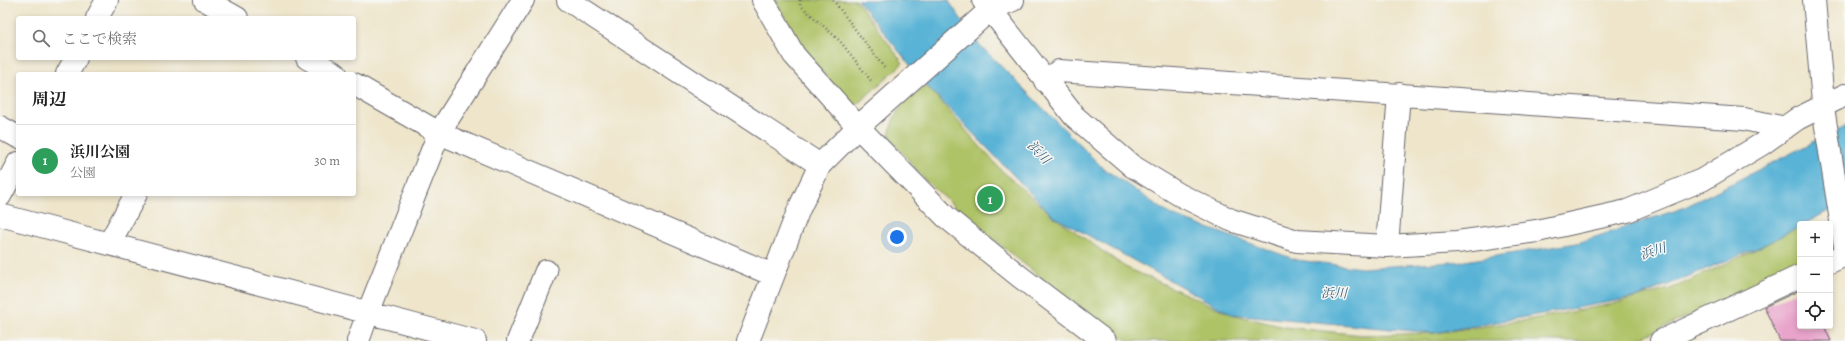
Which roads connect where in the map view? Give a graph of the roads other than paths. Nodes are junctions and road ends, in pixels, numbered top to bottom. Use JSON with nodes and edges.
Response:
{"nodes":[{"id":1,"x":107,"y":0,"type":"edge"},
{"id":2,"x":205,"y":0,"type":"edge"},
{"id":3,"x":523,"y":0,"type":"edge"},
{"id":4,"x":568,"y":0,"type":"edge"},
{"id":5,"x":763,"y":0,"type":"edge"},
{"id":6,"x":1012,"y":0,"type":"edge"},
{"id":7,"x":1814,"y":0,"type":"edge"},
{"id":8,"x":987,"y":5,"type":"edge"},
{"id":9,"x":99,"y":16,"type":"edge"},
{"id":10,"x":233,"y":16,"type":"edge"},
{"id":11,"x":75,"y":60,"type":"edge"},
{"id":12,"x":311,"y":60,"type":"edge"},
{"id":13,"x":68,"y":72,"type":"edge"},
{"id":14,"x":332,"y":72,"type":"edge"},
{"id":15,"x":1045,"y":81,"type":"junction"},
{"id":16,"x":356,"y":85,"type":"edge"},
{"id":17,"x":1399,"y":94,"type":"junction"},
{"id":18,"x":1845,"y":95,"type":"edge"},
{"id":19,"x":1824,"y":109,"type":"junction"},
{"id":20,"x":0,"y":127,"type":"edge"},
{"id":21,"x":858,"y":127,"type":"junction"},
{"id":22,"x":1785,"y":128,"type":"junction"},
{"id":23,"x":439,"y":133,"type":"junction"},
{"id":24,"x":16,"y":136,"type":"edge"},
{"id":25,"x":820,"y":165,"type":"junction"},
{"id":26,"x":16,"y":167,"type":"edge"},
{"id":27,"x":0,"y":196,"type":"edge"},
{"id":28,"x":135,"y":196,"type":"edge"},
{"id":29,"x":0,"y":215,"type":"edge"},
{"id":30,"x":1843,"y":235,"type":"edge"},
{"id":31,"x":108,"y":244,"type":"junction"},
{"id":32,"x":1387,"y":246,"type":"junction"},
{"id":33,"x":1845,"y":255,"type":"edge"},
{"id":34,"x":1833,"y":261,"type":"edge"},
{"id":35,"x":546,"y":271,"type":"dead end"},
{"id":36,"x":773,"y":275,"type":"junction"},
{"id":37,"x":1797,"y":277,"type":"edge"},
{"id":38,"x":368,"y":313,"type":"junction"},
{"id":39,"x":1101,"y":340,"type":"edge"},
{"id":40,"x":358,"y":341,"type":"edge"},
{"id":41,"x":475,"y":341,"type":"edge"},
{"id":42,"x":518,"y":341,"type":"edge"},
{"id":43,"x":748,"y":341,"type":"edge"},
{"id":44,"x":1660,"y":341,"type":"edge"}],
"edges":[{"from":1,"to":9,"type":"street"},
{"from":2,"to":10,"type":"street"},
{"from":3,"to":23,"type":"street"},
{"from":4,"to":25,"type":"street"},
{"from":5,"to":21,"type":"street"},
{"from":6,"to":8,"type":"street"},
{"from":7,"to":19,"type":"street"},
{"from":8,"to":15,"type":"street"},
{"from":8,"to":21,"type":"street"},
{"from":11,"to":13,"type":"street"},
{"from":12,"to":14,"type":"street"},
{"from":15,"to":17,"type":"street"},
{"from":15,"to":32,"type":"street"},
{"from":16,"to":23,"type":"street"},
{"from":17,"to":22,"type":"street"},
{"from":17,"to":32,"type":"street"},
{"from":18,"to":19,"type":"street"},
{"from":19,"to":22,"type":"street"},
{"from":19,"to":30,"type":"street"},
{"from":20,"to":24,"type":"street"},
{"from":21,"to":25,"type":"street"},
{"from":21,"to":39,"type":"street"},
{"from":22,"to":32,"type":"street"},
{"from":23,"to":36,"type":"street"},
{"from":23,"to":38,"type":"street"},
{"from":25,"to":36,"type":"street"},
{"from":26,"to":27,"type":"street"},
{"from":28,"to":31,"type":"street"},
{"from":29,"to":31,"type":"street"},
{"from":31,"to":38,"type":"street"},
{"from":33,"to":34,"type":"street"},
{"from":35,"to":42,"type":"street"},
{"from":36,"to":43,"type":"street"},
{"from":37,"to":44,"type":"street"},
{"from":38,"to":40,"type":"street"},
{"from":38,"to":41,"type":"street"}]}
